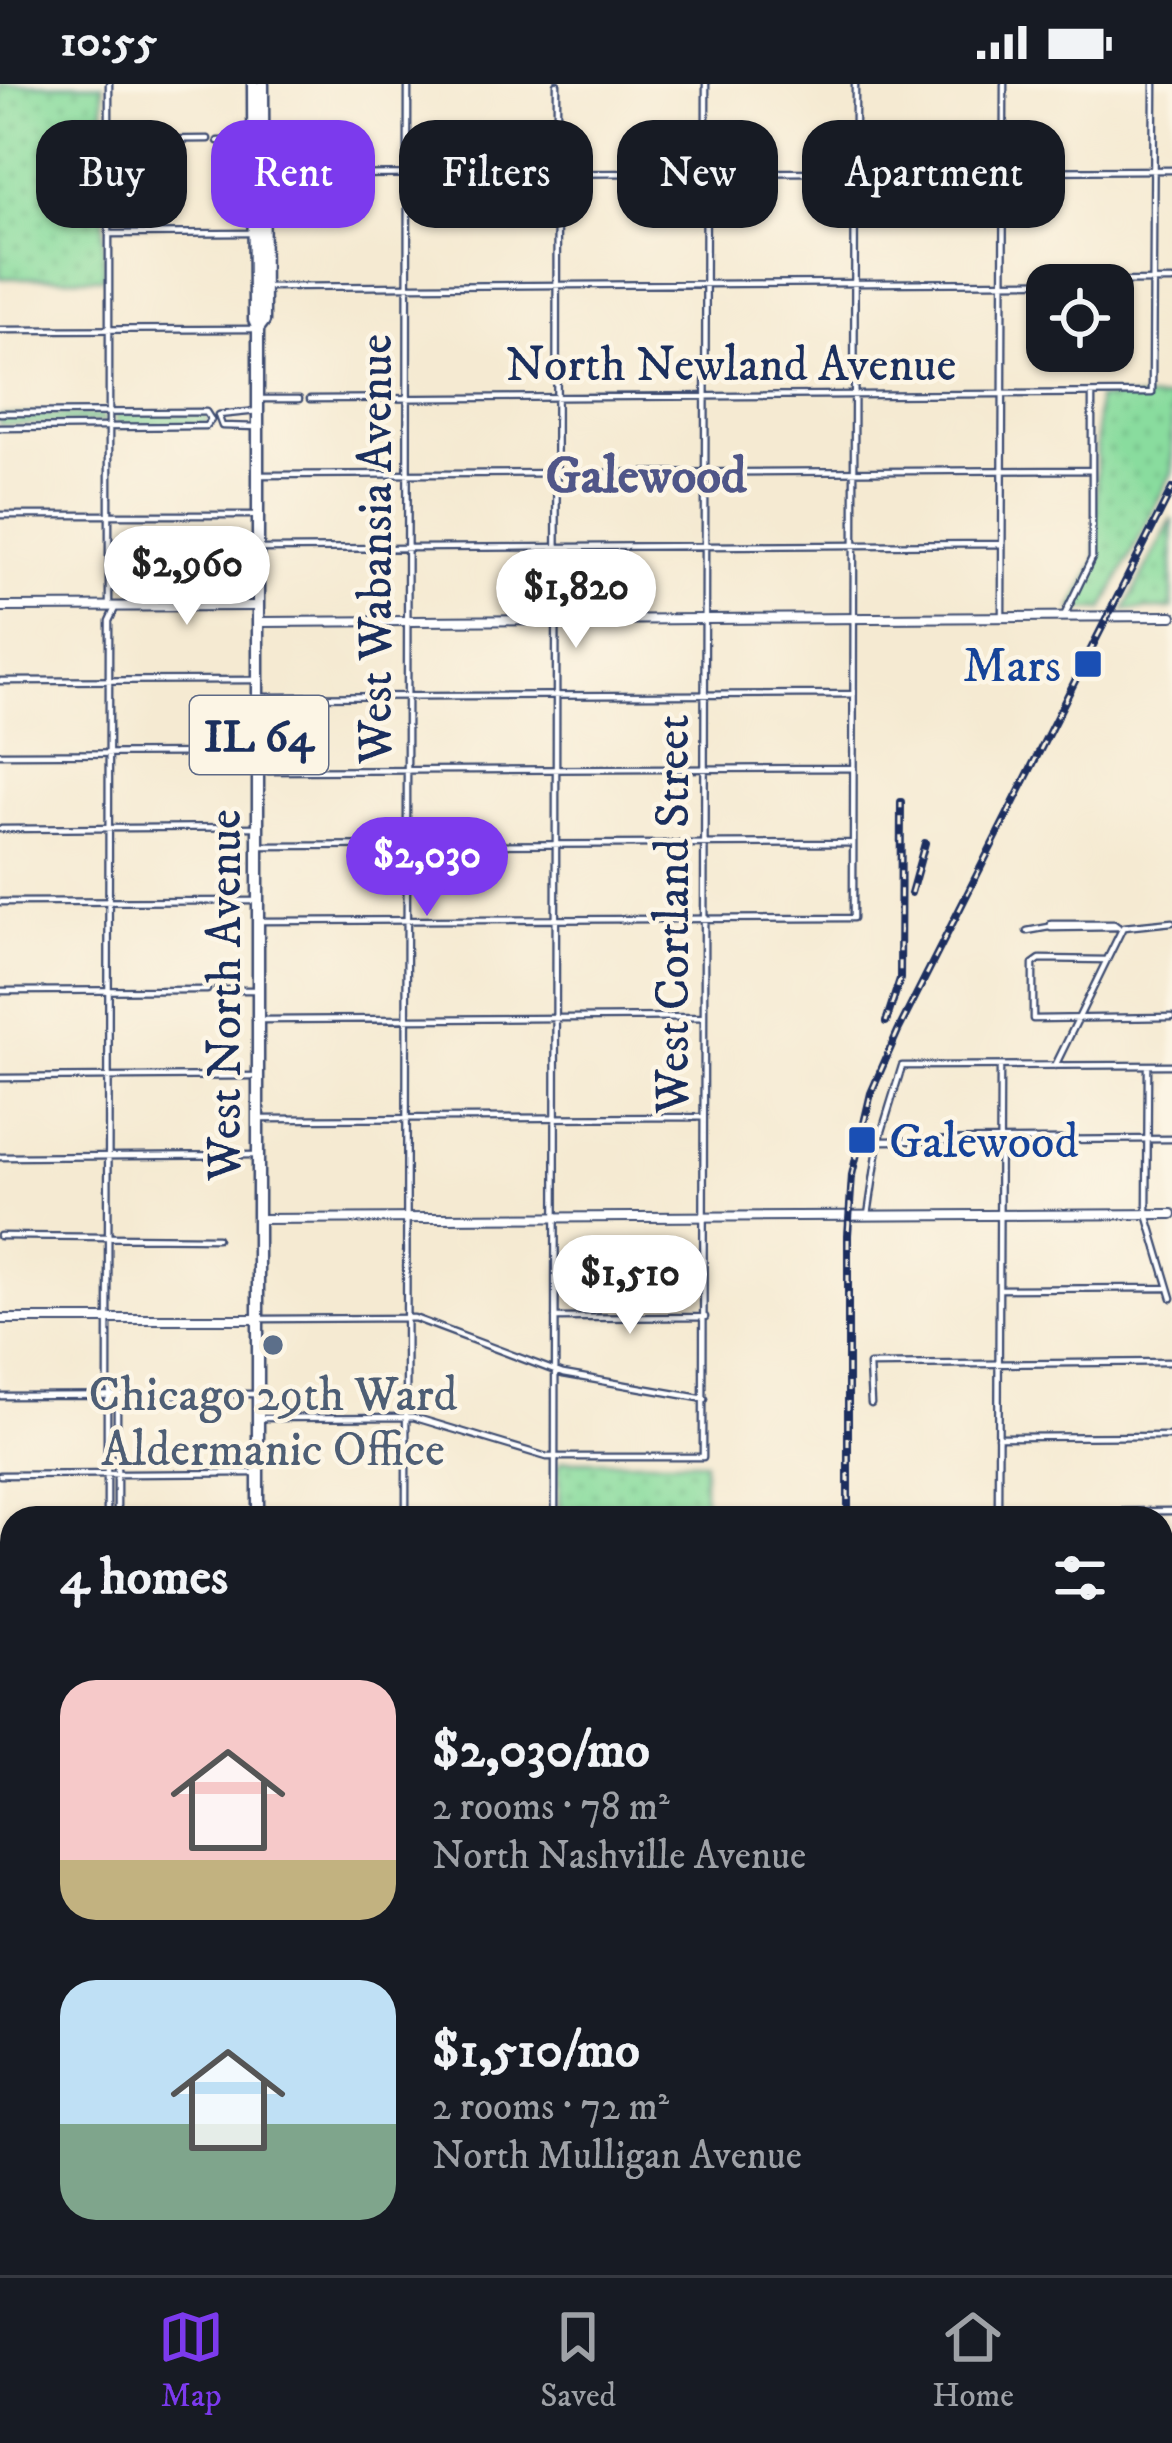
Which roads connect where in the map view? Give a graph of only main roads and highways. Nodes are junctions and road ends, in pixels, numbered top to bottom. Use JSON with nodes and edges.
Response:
{"nodes":[{"id":1,"x":254,"y":84,"type":"edge"},
{"id":2,"x":263,"y":84,"type":"edge"},
{"id":3,"x":257,"y":120,"type":"edge"},
{"id":4,"x":260,"y":120,"type":"edge"},
{"id":5,"x":259,"y":228,"type":"edge"},
{"id":6,"x":258,"y":1506,"type":"edge"}],
"edges":[{"from":1,"to":3,"type":"main road","name":"West North Avenue","number":"IL 64"},
{"from":2,"to":4,"type":"main road","name":"West North Avenue","number":"IL 64"},
{"from":5,"to":6,"type":"main road","name":"West North Avenue","number":"IL 64"}]}
